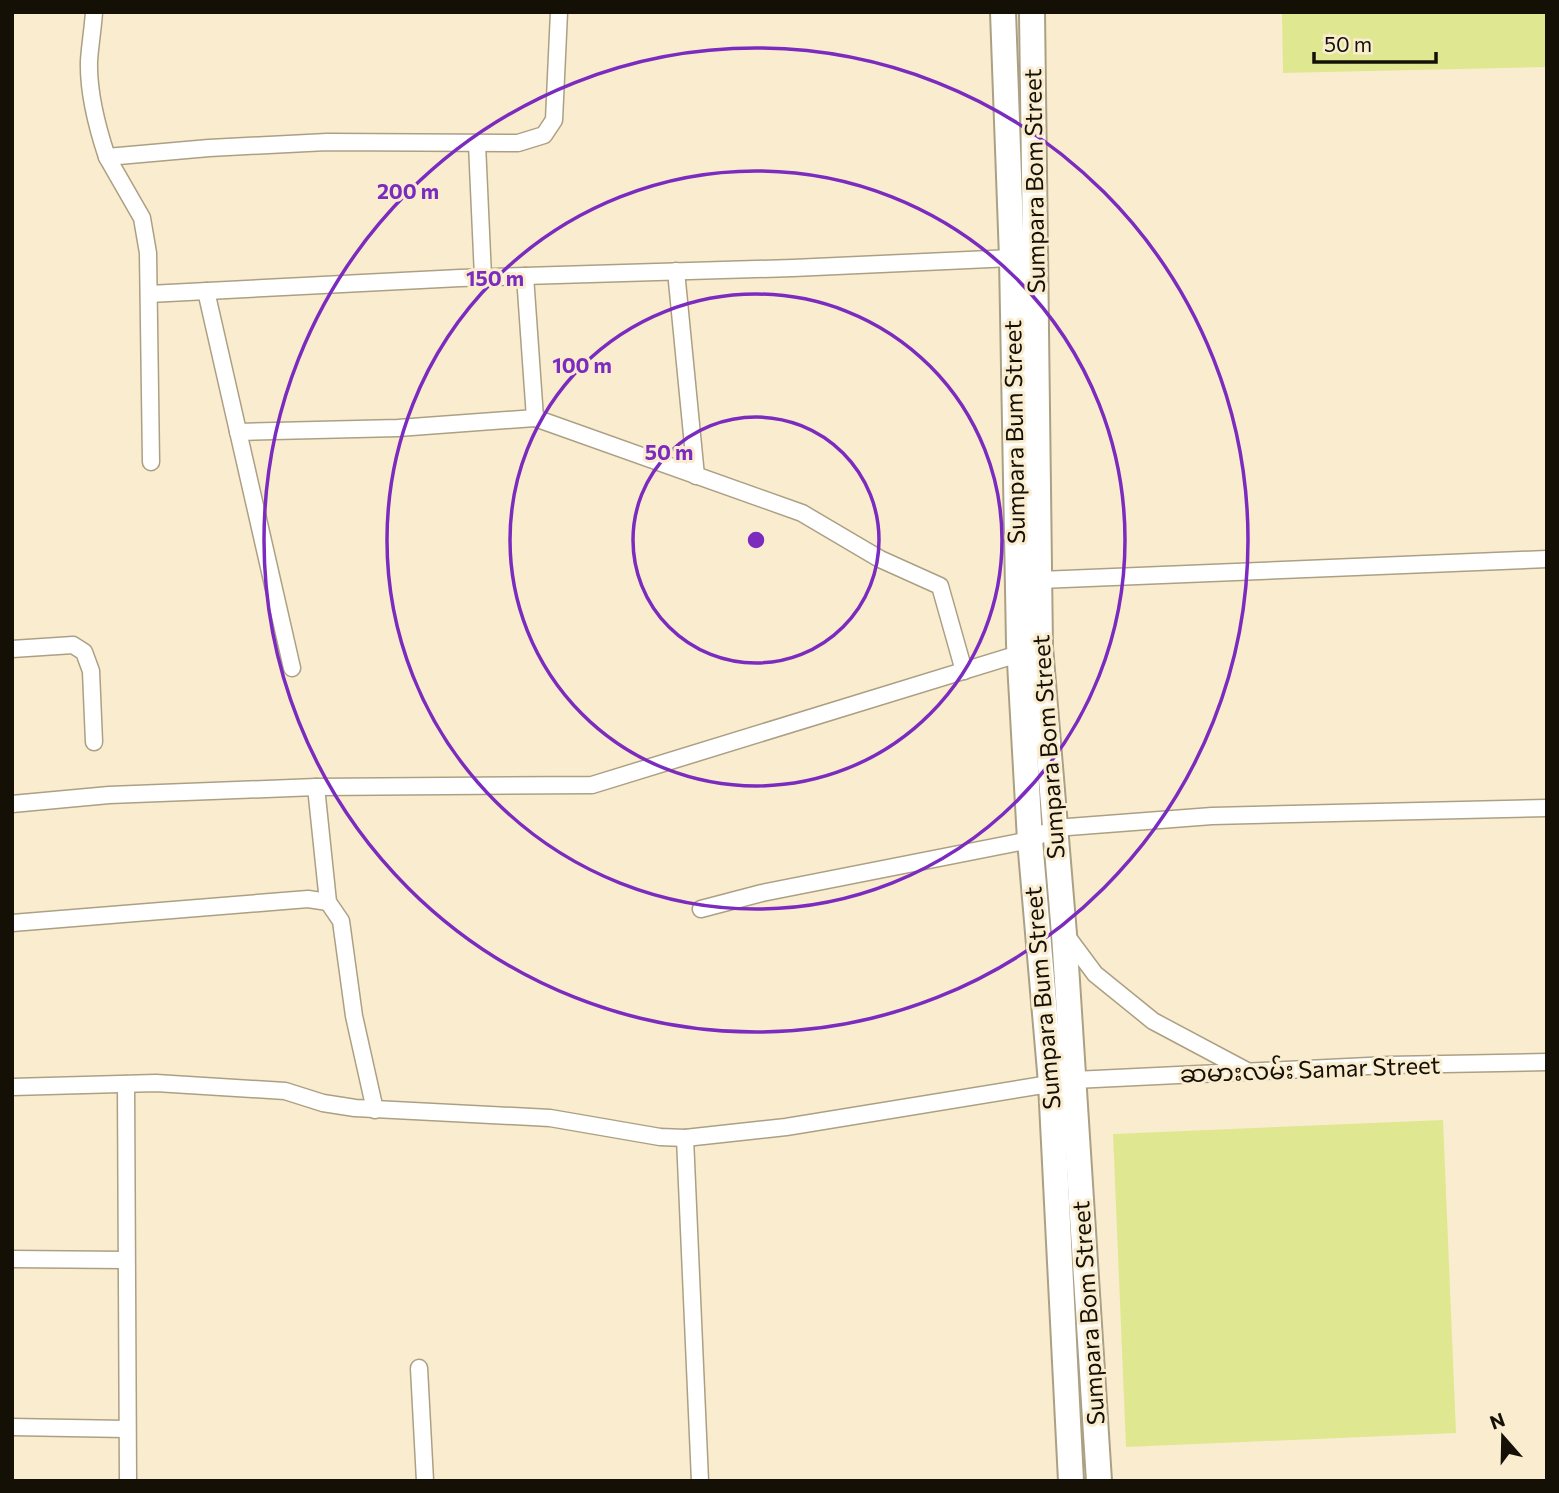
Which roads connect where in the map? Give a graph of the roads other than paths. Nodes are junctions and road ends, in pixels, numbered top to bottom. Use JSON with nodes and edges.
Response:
{"nodes":[{"id":1,"x":94,"y":12,"type":"edge"},
{"id":2,"x":559,"y":12,"type":"edge"},
{"id":3,"x":1003,"y":12,"type":"edge"},
{"id":4,"x":1032,"y":12,"type":"edge"},
{"id":5,"x":477,"y":144,"type":"junction"},
{"id":6,"x":107,"y":157,"type":"junction"},
{"id":7,"x":1012,"y":258,"type":"junction"},
{"id":8,"x":676,"y":271,"type":"junction"},
{"id":9,"x":525,"y":276,"type":"junction"},
{"id":10,"x":483,"y":277,"type":"junction"},
{"id":11,"x":205,"y":291,"type":"junction"},
{"id":12,"x":149,"y":294,"type":"junction"},
{"id":13,"x":535,"y":418,"type":"junction"},
{"id":14,"x":238,"y":432,"type":"junction"},
{"id":15,"x":151,"y":462,"type":"dead end"},
{"id":16,"x":696,"y":476,"type":"junction"},
{"id":17,"x":1547,"y":559,"type":"edge"},
{"id":18,"x":1040,"y":580,"type":"junction"},
{"id":19,"x":12,"y":649,"type":"edge"},
{"id":20,"x":1030,"y":651,"type":"junction"},
{"id":21,"x":292,"y":668,"type":"dead end"},
{"id":22,"x":964,"y":671,"type":"junction"},
{"id":23,"x":94,"y":742,"type":"dead end"},
{"id":24,"x":316,"y":788,"type":"junction"},
{"id":25,"x":12,"y":804,"type":"edge"},
{"id":26,"x":1547,"y":808,"type":"edge"},
{"id":27,"x":1055,"y":828,"type":"junction"},
{"id":28,"x":1030,"y":840,"type":"junction"},
{"id":29,"x":328,"y":902,"type":"junction"},
{"id":30,"x":701,"y":909,"type":"dead end"},
{"id":31,"x":12,"y":923,"type":"edge"},
{"id":32,"x":1064,"y":934,"type":"junction"},
{"id":33,"x":1547,"y":1062,"type":"edge"},
{"id":34,"x":1249,"y":1073,"type":"junction"},
{"id":35,"x":1062,"y":1081,"type":"junction"},
{"id":36,"x":126,"y":1084,"type":"junction"},
{"id":37,"x":12,"y":1087,"type":"edge"},
{"id":38,"x":375,"y":1110,"type":"junction"},
{"id":39,"x":685,"y":1138,"type":"junction"},
{"id":40,"x":12,"y":1259,"type":"edge"},
{"id":41,"x":126,"y":1260,"type":"junction"},
{"id":42,"x":419,"y":1368,"type":"dead end"},
{"id":43,"x":12,"y":1427,"type":"edge"},
{"id":44,"x":126,"y":1429,"type":"junction"},
{"id":45,"x":128,"y":1481,"type":"edge"},
{"id":46,"x":425,"y":1481,"type":"edge"},
{"id":47,"x":700,"y":1481,"type":"edge"},
{"id":48,"x":1070,"y":1481,"type":"edge"},
{"id":49,"x":1099,"y":1481,"type":"edge"}],
"edges":[{"from":1,"to":6,"type":"street"},
{"from":2,"to":5,"type":"street"},
{"from":3,"to":7,"type":"highway","name":"Sumpara Bum Street"},
{"from":4,"to":18,"type":"highway","name":"Sumpara Bom Street"},
{"from":5,"to":6,"type":"street"},
{"from":5,"to":10,"type":"street"},
{"from":6,"to":12,"type":"street"},
{"from":7,"to":8,"type":"street"},
{"from":7,"to":20,"type":"highway","name":"Sumpara Bum Street"},
{"from":8,"to":9,"type":"street"},
{"from":8,"to":16,"type":"street"},
{"from":9,"to":10,"type":"street"},
{"from":9,"to":13,"type":"street"},
{"from":10,"to":11,"type":"street"},
{"from":11,"to":12,"type":"street"},
{"from":11,"to":14,"type":"street"},
{"from":12,"to":15,"type":"street"},
{"from":13,"to":14,"type":"street"},
{"from":13,"to":16,"type":"street"},
{"from":14,"to":21,"type":"street"},
{"from":16,"to":22,"type":"street"},
{"from":17,"to":18,"type":"street"},
{"from":18,"to":20,"type":"highway","name":"Sumpara Bom Street"},
{"from":19,"to":23,"type":"street"},
{"from":20,"to":22,"type":"street"},
{"from":20,"to":27,"type":"highway","name":"Sumpara Bom Street"},
{"from":20,"to":28,"type":"highway","name":"Sumpara Bum Street"},
{"from":22,"to":24,"type":"street"},
{"from":24,"to":25,"type":"street"},
{"from":24,"to":29,"type":"street"},
{"from":26,"to":27,"type":"street"},
{"from":27,"to":28,"type":"street"},
{"from":27,"to":32,"type":"highway","name":"Sumpara Bom Street"},
{"from":28,"to":30,"type":"street"},
{"from":28,"to":35,"type":"highway","name":"Sumpara Bum Street"},
{"from":29,"to":31,"type":"street"},
{"from":29,"to":38,"type":"street"},
{"from":32,"to":34,"type":"street"},
{"from":32,"to":35,"type":"highway","name":"Sumpara Bom Street"},
{"from":33,"to":34,"type":"street","name":"ဆမားလမ်း Samar Street"},
{"from":34,"to":35,"type":"street","name":"ဆမားလမ်း Samar Street"},
{"from":35,"to":39,"type":"street","name":"ဆမားလမ်း Samar Street"},
{"from":35,"to":48,"type":"highway","name":"Sumpara Bum Street"},
{"from":35,"to":49,"type":"highway","name":"Sumpara Bom Street"},
{"from":36,"to":37,"type":"street","name":"ဆမားလမ်း Samar Street"},
{"from":36,"to":38,"type":"street","name":"ဆမားလမ်း Samar Street"},
{"from":36,"to":41,"type":"street"},
{"from":38,"to":39,"type":"street","name":"ဆမားလမ်း Samar Street"},
{"from":39,"to":47,"type":"street"},
{"from":40,"to":41,"type":"street"},
{"from":41,"to":44,"type":"street"},
{"from":42,"to":46,"type":"street"},
{"from":43,"to":44,"type":"street"},
{"from":44,"to":45,"type":"street"}]}
